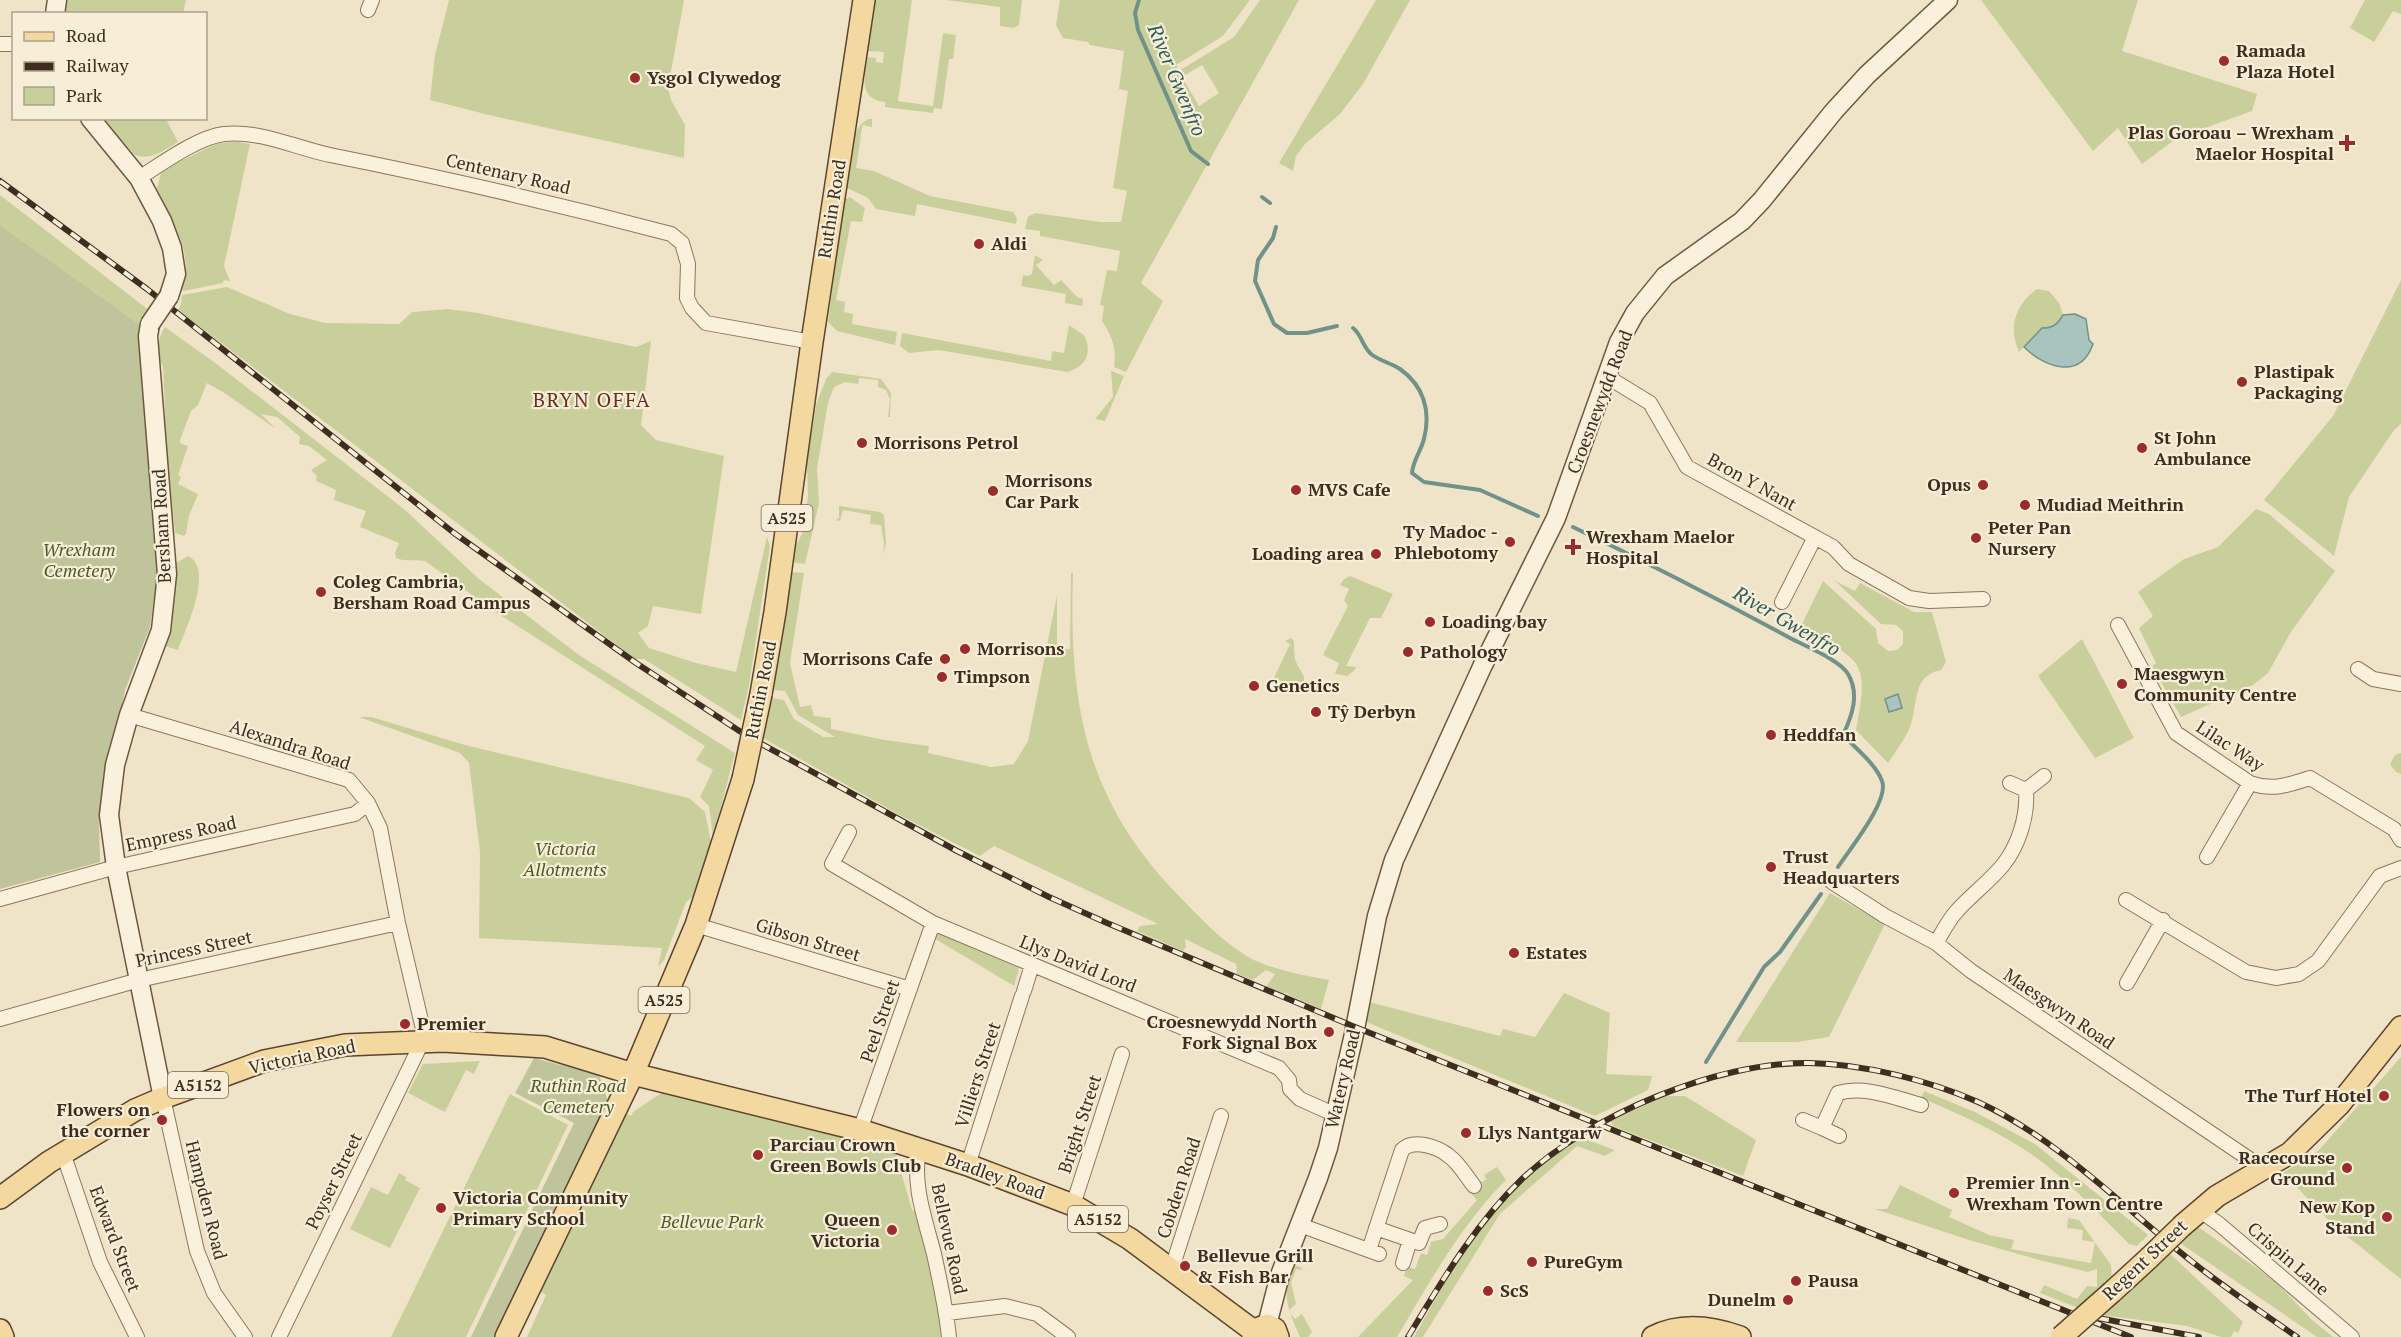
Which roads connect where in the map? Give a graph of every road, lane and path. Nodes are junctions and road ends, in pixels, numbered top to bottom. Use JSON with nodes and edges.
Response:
{"nodes":[{"id":1,"x":864,"y":0,"type":"edge"},
{"id":2,"x":1948,"y":0,"type":"edge"},
{"id":3,"x":92,"y":120,"type":"edge"},
{"id":4,"x":139,"y":178,"type":"junction"},
{"id":5,"x":812,"y":342,"type":"junction"},
{"id":6,"x":1606,"y":376,"type":"junction"},
{"id":7,"x":1815,"y":537,"type":"junction"},
{"id":8,"x":1983,"y":599,"type":"dead end"},
{"id":9,"x":1782,"y":602,"type":"dead end"},
{"id":10,"x":2118,"y":625,"type":"dead end"},
{"id":11,"x":2358,"y":669,"type":"dead end"},
{"id":12,"x":2401,"y":684,"type":"edge"},
{"id":13,"x":129,"y":715,"type":"junction"},
{"id":14,"x":2044,"y":776,"type":"dead end"},
{"id":15,"x":2010,"y":783,"type":"dead end"},
{"id":16,"x":2250,"y":783,"type":"junction"},
{"id":17,"x":2026,"y":790,"type":"junction"},
{"id":18,"x":368,"y":803,"type":"junction"},
{"id":19,"x":1407,"y":828,"type":"joint"},
{"id":20,"x":849,"y":832,"type":"dead end"},
{"id":21,"x":2401,"y":840,"type":"edge"},
{"id":22,"x":2207,"y":857,"type":"dead end"},
{"id":23,"x":116,"y":867,"type":"junction"},
{"id":24,"x":2401,"y":868,"type":"edge"},
{"id":25,"x":1832,"y":882,"type":"dead end"},
{"id":26,"x":0,"y":899,"type":"edge"},
{"id":27,"x":2126,"y":900,"type":"dead end"},
{"id":28,"x":2163,"y":920,"type":"junction"},
{"id":29,"x":398,"y":923,"type":"junction"},
{"id":30,"x":933,"y":923,"type":"junction"},
{"id":31,"x":696,"y":925,"type":"junction"},
{"id":32,"x":1936,"y":943,"type":"junction"},
{"id":33,"x":1032,"y":965,"type":"junction"},
{"id":34,"x":139,"y":980,"type":"junction"},
{"id":35,"x":2127,"y":983,"type":"dead end"},
{"id":36,"x":910,"y":989,"type":"junction"},
{"id":37,"x":0,"y":1019,"type":"edge"},
{"id":38,"x":2398,"y":1032,"type":"edge"},
{"id":39,"x":422,"y":1042,"type":"junction"},
{"id":40,"x":1122,"y":1054,"type":"dead end"},
{"id":41,"x":633,"y":1074,"type":"junction"},
{"id":42,"x":163,"y":1098,"type":"junction"},
{"id":43,"x":1921,"y":1106,"type":"dead end"},
{"id":44,"x":1336,"y":1115,"type":"junction"},
{"id":45,"x":1221,"y":1116,"type":"dead end"},
{"id":46,"x":1803,"y":1120,"type":"dead end"},
{"id":47,"x":1822,"y":1128,"type":"junction"},
{"id":48,"x":860,"y":1130,"type":"junction"},
{"id":49,"x":1839,"y":1136,"type":"dead end"},
{"id":50,"x":919,"y":1148,"type":"junction"},
{"id":51,"x":63,"y":1153,"type":"junction"},
{"id":52,"x":968,"y":1165,"type":"junction"},
{"id":53,"x":2264,"y":1169,"type":"junction"},
{"id":54,"x":1474,"y":1186,"type":"dead end"},
{"id":55,"x":0,"y":1198,"type":"edge"},
{"id":56,"x":1073,"y":1204,"type":"junction"},
{"id":57,"x":2199,"y":1210,"type":"junction"},
{"id":58,"x":1440,"y":1224,"type":"dead end"},
{"id":59,"x":1300,"y":1225,"type":"junction"},
{"id":60,"x":1376,"y":1228,"type":"junction"},
{"id":61,"x":1410,"y":1240,"type":"junction"},
{"id":62,"x":1403,"y":1263,"type":"dead end"},
{"id":63,"x":1171,"y":1270,"type":"junction"},
{"id":64,"x":946,"y":1313,"type":"junction"},
{"id":65,"x":0,"y":1330,"type":"edge"},
{"id":66,"x":1263,"y":1333,"type":"edge"},
{"id":67,"x":3,"y":1337,"type":"edge"},
{"id":68,"x":137,"y":1337,"type":"edge"},
{"id":69,"x":245,"y":1337,"type":"edge"},
{"id":70,"x":279,"y":1337,"type":"edge"},
{"id":71,"x":506,"y":1337,"type":"edge"},
{"id":72,"x":949,"y":1337,"type":"edge"},
{"id":73,"x":1068,"y":1337,"type":"edge"},
{"id":74,"x":1653,"y":1337,"type":"edge"},
{"id":75,"x":1740,"y":1337,"type":"edge"},
{"id":76,"x":2061,"y":1337,"type":"edge"},
{"id":77,"x":2352,"y":1337,"type":"edge"}],
"edges":[{"from":1,"to":5,"type":"main road","name":"Ruthin Road","number":"A525"},
{"from":2,"to":6,"type":"street","name":"Croesnewydd Road"},
{"from":3,"to":4,"type":"street","name":"Bersham Road"},
{"from":4,"to":5,"type":"street","name":"Centenary Road"},
{"from":4,"to":13,"type":"street","name":"Bersham Road","bridge":true},
{"from":5,"to":31,"type":"main road","name":"Ruthin Road","number":"A525","bridge":true},
{"from":6,"to":7,"type":"street","name":"Bron Y Nant"},
{"from":6,"to":19,"type":"street","name":"Croesnewydd Road"},
{"from":7,"to":8,"type":"street","name":"Bron Y Nant"},
{"from":7,"to":9,"type":"street"},
{"from":10,"to":16,"type":"street","name":"Lilac Way"},
{"from":11,"to":12,"type":"street"},
{"from":13,"to":18,"type":"street","name":"Alexandra Road"},
{"from":13,"to":23,"type":"street","name":"Bersham Road"},
{"from":14,"to":17,"type":"street"},
{"from":15,"to":17,"type":"street"},
{"from":16,"to":21,"type":"street","name":"Lilac Way"},
{"from":16,"to":22,"type":"street"},
{"from":17,"to":32,"type":"street"},
{"from":18,"to":23,"type":"street","name":"Empress Road"},
{"from":18,"to":29,"type":"street","name":"Alexandra Road"},
{"from":19,"to":44,"type":"street","name":"Watery Road"},
{"from":20,"to":30,"type":"street","name":"Llys David Lord"},
{"from":23,"to":26,"type":"street","name":"Empress Road"},
{"from":23,"to":34,"type":"street","name":"Bersham Road"},
{"from":24,"to":28,"type":"street"},
{"from":25,"to":32,"type":"street","name":"Maesgwyn Road"},
{"from":27,"to":28,"type":"street"},
{"from":28,"to":35,"type":"street"},
{"from":29,"to":34,"type":"street","name":"Princess Street"},
{"from":29,"to":39,"type":"street","name":"Alexandra Road"},
{"from":30,"to":33,"type":"street","name":"Llys David Lord"},
{"from":30,"to":36,"type":"street","name":"Peel Street"},
{"from":31,"to":36,"type":"street","name":"Gibson Street"},
{"from":31,"to":41,"type":"main road","name":"Ruthin Road","number":"A525"},
{"from":32,"to":53,"type":"street","name":"Maesgwyn Road"},
{"from":33,"to":44,"type":"street","name":"Llys David Lord"},
{"from":33,"to":52,"type":"street","name":"Villiers Street"},
{"from":34,"to":37,"type":"street","name":"Princess Street"},
{"from":34,"to":42,"type":"street","name":"Bersham Road"},
{"from":36,"to":48,"type":"street","name":"Peel Street"},
{"from":38,"to":53,"type":"main road","name":"Regent Street"},
{"from":39,"to":41,"type":"main road","name":"Victoria Road","number":"A5152"},
{"from":39,"to":42,"type":"main road","name":"Victoria Road","number":"A5152"},
{"from":39,"to":70,"type":"street","name":"Poyser Street"},
{"from":40,"to":56,"type":"street","name":"Bright Street"},
{"from":41,"to":48,"type":"main road","name":"Bradley Road","number":"A5152"},
{"from":41,"to":71,"type":"main road","name":"Ruthin Road","number":"A525"},
{"from":42,"to":51,"type":"main road","name":"Victoria Road","number":"A5152"},
{"from":42,"to":69,"type":"street","name":"Hampden Road"},
{"from":43,"to":47,"type":"street"},
{"from":44,"to":59,"type":"street","name":"Watery Road"},
{"from":45,"to":63,"type":"street","name":"Cobden Road"},
{"from":46,"to":47,"type":"street"},
{"from":47,"to":49,"type":"street"},
{"from":48,"to":50,"type":"main road","name":"Bradley Road","number":"A5152"},
{"from":50,"to":52,"type":"main road","name":"Bradley Road","number":"A5152"},
{"from":50,"to":64,"type":"street","name":"Bellevue Road"},
{"from":51,"to":55,"type":"main road","name":"Victoria Road","number":"A5152"},
{"from":51,"to":68,"type":"street","name":"Edward Street"},
{"from":52,"to":56,"type":"main road","name":"Bradley Road","number":"A5152"},
{"from":53,"to":57,"type":"main road","name":"Regent Street"},
{"from":54,"to":60,"type":"street"},
{"from":56,"to":63,"type":"main road","name":"Bradley Road","number":"A5152"},
{"from":57,"to":76,"type":"main road","name":"Regent Street","bridge":true},
{"from":57,"to":77,"type":"street","name":"Crispin Lane"},
{"from":58,"to":61,"type":"street"},
{"from":59,"to":60,"type":"street"},
{"from":59,"to":66,"type":"street","name":"Watery Road"},
{"from":60,"to":61,"type":"street"},
{"from":61,"to":62,"type":"street"},
{"from":63,"to":66,"type":"main road","name":"Bradley Road","number":"A5152"},
{"from":64,"to":72,"type":"street","name":"Bellevue Road"},
{"from":64,"to":73,"type":"street"},
{"from":65,"to":67,"type":"main road"},
{"from":74,"to":75,"type":"main road"}]}
